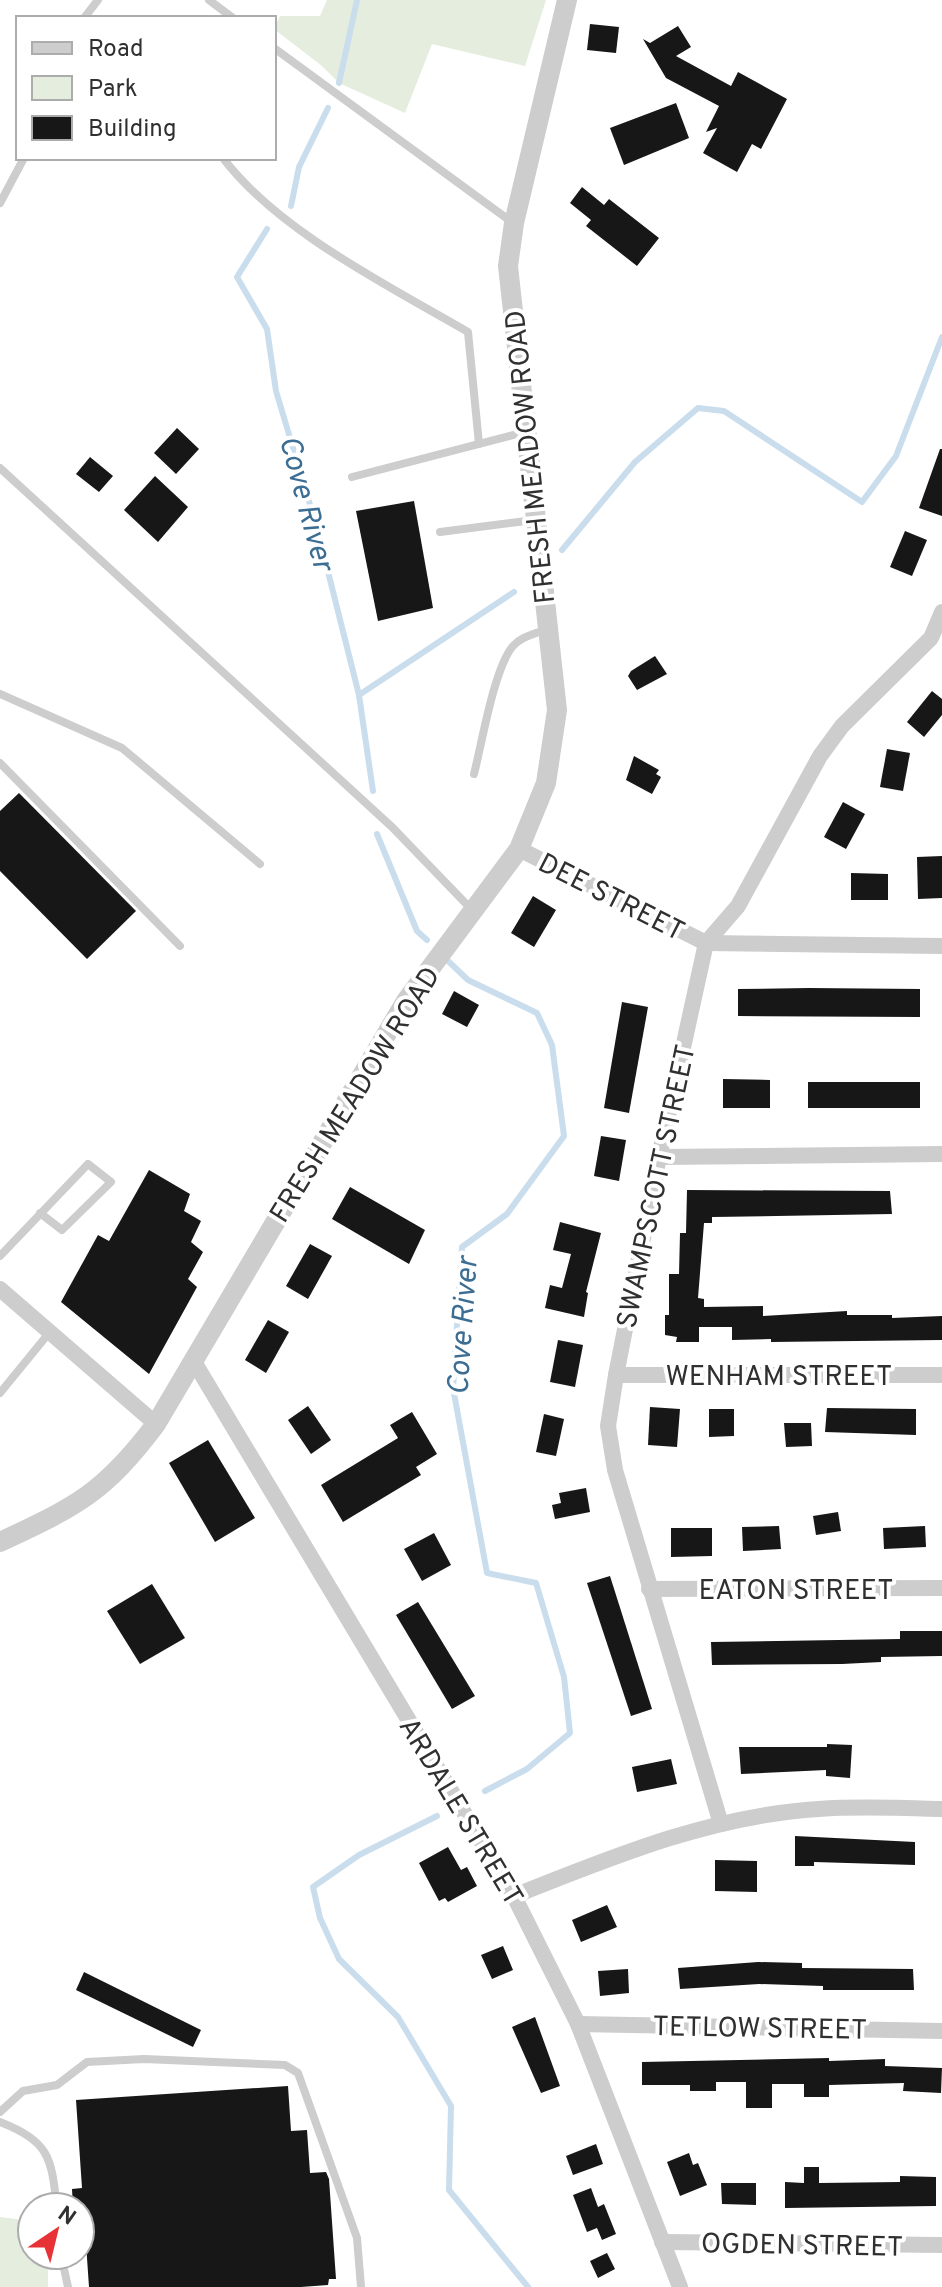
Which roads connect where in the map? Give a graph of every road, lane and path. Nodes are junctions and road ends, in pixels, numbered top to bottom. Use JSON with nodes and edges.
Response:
{"nodes":[{"id":1,"x":98,"y":0,"type":"edge"},
{"id":2,"x":209,"y":0,"type":"edge"},
{"id":3,"x":567,"y":0,"type":"edge"},
{"id":4,"x":86,"y":16,"type":"edge"},
{"id":5,"x":230,"y":16,"type":"edge"},
{"id":6,"x":276,"y":49,"type":"edge"},
{"id":7,"x":23,"y":160,"type":"edge"},
{"id":8,"x":224,"y":160,"type":"edge"},
{"id":9,"x":0,"y":203,"type":"edge"},
{"id":10,"x":514,"y":223,"type":"junction"},
{"id":11,"x":526,"y":432,"type":"junction"},
{"id":12,"x":479,"y":444,"type":"junction"},
{"id":13,"x":0,"y":468,"type":"edge"},
{"id":14,"x":352,"y":477,"type":"dead end"},
{"id":15,"x":536,"y":520,"type":"junction"},
{"id":16,"x":440,"y":532,"type":"dead end"},
{"id":17,"x":942,"y":612,"type":"edge"},
{"id":18,"x":548,"y":629,"type":"junction"},
{"id":19,"x":936,"y":639,"type":"edge"},
{"id":20,"x":0,"y":694,"type":"edge"},
{"id":21,"x":0,"y":763,"type":"edge"},
{"id":22,"x":474,"y":774,"type":"dead end"},
{"id":23,"x":519,"y":849,"type":"junction"},
{"id":24,"x":260,"y":864,"type":"dead end"},
{"id":25,"x":474,"y":911,"type":"junction"},
{"id":26,"x":706,"y":943,"type":"junction"},
{"id":27,"x":180,"y":946,"type":"dead end"},
{"id":28,"x":942,"y":946,"type":"edge"},
{"id":29,"x":942,"y":1154,"type":"edge"},
{"id":30,"x":659,"y":1157,"type":"junction"},
{"id":31,"x":40,"y":1213,"type":"junction"},
{"id":32,"x":0,"y":1256,"type":"edge"},
{"id":33,"x":0,"y":1289,"type":"edge"},
{"id":34,"x":50,"y":1332,"type":"junction"},
{"id":35,"x":193,"y":1360,"type":"junction"},
{"id":36,"x":616,"y":1375,"type":"junction"},
{"id":37,"x":942,"y":1375,"type":"edge"},
{"id":38,"x":0,"y":1393,"type":"edge"},
{"id":39,"x":156,"y":1424,"type":"junction"},
{"id":40,"x":0,"y":1542,"type":"edge"},
{"id":41,"x":942,"y":1588,"type":"edge"},
{"id":42,"x":649,"y":1589,"type":"junction"},
{"id":43,"x":942,"y":1809,"type":"edge"},
{"id":44,"x":721,"y":1824,"type":"junction"},
{"id":45,"x":514,"y":1896,"type":"junction"},
{"id":46,"x":578,"y":2024,"type":"junction"},
{"id":47,"x":942,"y":2031,"type":"edge"},
{"id":48,"x":0,"y":2112,"type":"edge"},
{"id":49,"x":0,"y":2122,"type":"edge"},
{"id":50,"x":55,"y":2191,"type":"edge"},
{"id":51,"x":662,"y":2242,"type":"junction"},
{"id":52,"x":942,"y":2245,"type":"edge"},
{"id":53,"x":361,"y":2287,"type":"edge"},
{"id":54,"x":680,"y":2287,"type":"edge"}],
"edges":[{"from":1,"to":4,"type":"lane"},
{"from":2,"to":5,"type":"lane"},
{"from":3,"to":10,"type":"street","name":"FRESH MEADOW ROAD"},
{"from":6,"to":10,"type":"lane"},
{"from":7,"to":9,"type":"lane"},
{"from":8,"to":12,"type":"lane"},
{"from":10,"to":11,"type":"street","name":"FRESH MEADOW ROAD"},
{"from":11,"to":12,"type":"lane"},
{"from":11,"to":15,"type":"street","name":"FRESH MEADOW ROAD"},
{"from":12,"to":14,"type":"lane"},
{"from":13,"to":25,"type":"lane"},
{"from":15,"to":16,"type":"lane"},
{"from":15,"to":18,"type":"street","name":"FRESH MEADOW ROAD"},
{"from":17,"to":19,"type":"street","name":"SWAMPSCOTT STREET"},
{"from":18,"to":22,"type":"lane"},
{"from":18,"to":23,"type":"street","name":"FRESH MEADOW ROAD"},
{"from":19,"to":26,"type":"street","name":"SWAMPSCOTT STREET"},
{"from":20,"to":24,"type":"lane"},
{"from":21,"to":27,"type":"lane"},
{"from":23,"to":25,"type":"street","name":"FRESH MEADOW ROAD"},
{"from":23,"to":26,"type":"street","name":"DEE STREET"},
{"from":25,"to":35,"type":"street","name":"FRESH MEADOW ROAD"},
{"from":26,"to":28,"type":"street"},
{"from":26,"to":30,"type":"street","name":"SWAMPSCOTT STREET"},
{"from":29,"to":30,"type":"street"},
{"from":30,"to":36,"type":"street","name":"SWAMPSCOTT STREET"},
{"from":31,"to":31,"type":"lane"},
{"from":31,"to":32,"type":"lane"},
{"from":33,"to":34,"type":"street"},
{"from":34,"to":38,"type":"lane"},
{"from":34,"to":39,"type":"street"},
{"from":35,"to":39,"type":"street","name":"FRESH MEADOW ROAD"},
{"from":35,"to":45,"type":"street","name":"ARDALE STREET"},
{"from":36,"to":37,"type":"street","name":"WENHAM STREET"},
{"from":36,"to":42,"type":"street","name":"SWAMPSCOTT STREET"},
{"from":39,"to":40,"type":"street","name":"FRESH MEADOW ROAD"},
{"from":41,"to":42,"type":"street","name":"EATON STREET"},
{"from":42,"to":44,"type":"street","name":"SWAMPSCOTT STREET"},
{"from":43,"to":44,"type":"street"},
{"from":44,"to":45,"type":"street"},
{"from":45,"to":46,"type":"street","name":"ARDALE STREET"},
{"from":46,"to":47,"type":"street","name":"TETLOW STREET"},
{"from":46,"to":51,"type":"street","name":"ARDALE STREET"},
{"from":48,"to":53,"type":"lane"},
{"from":49,"to":50,"type":"lane"},
{"from":51,"to":52,"type":"street","name":"OGDEN STREET"},
{"from":51,"to":54,"type":"street","name":"ARDALE STREET"}]}
